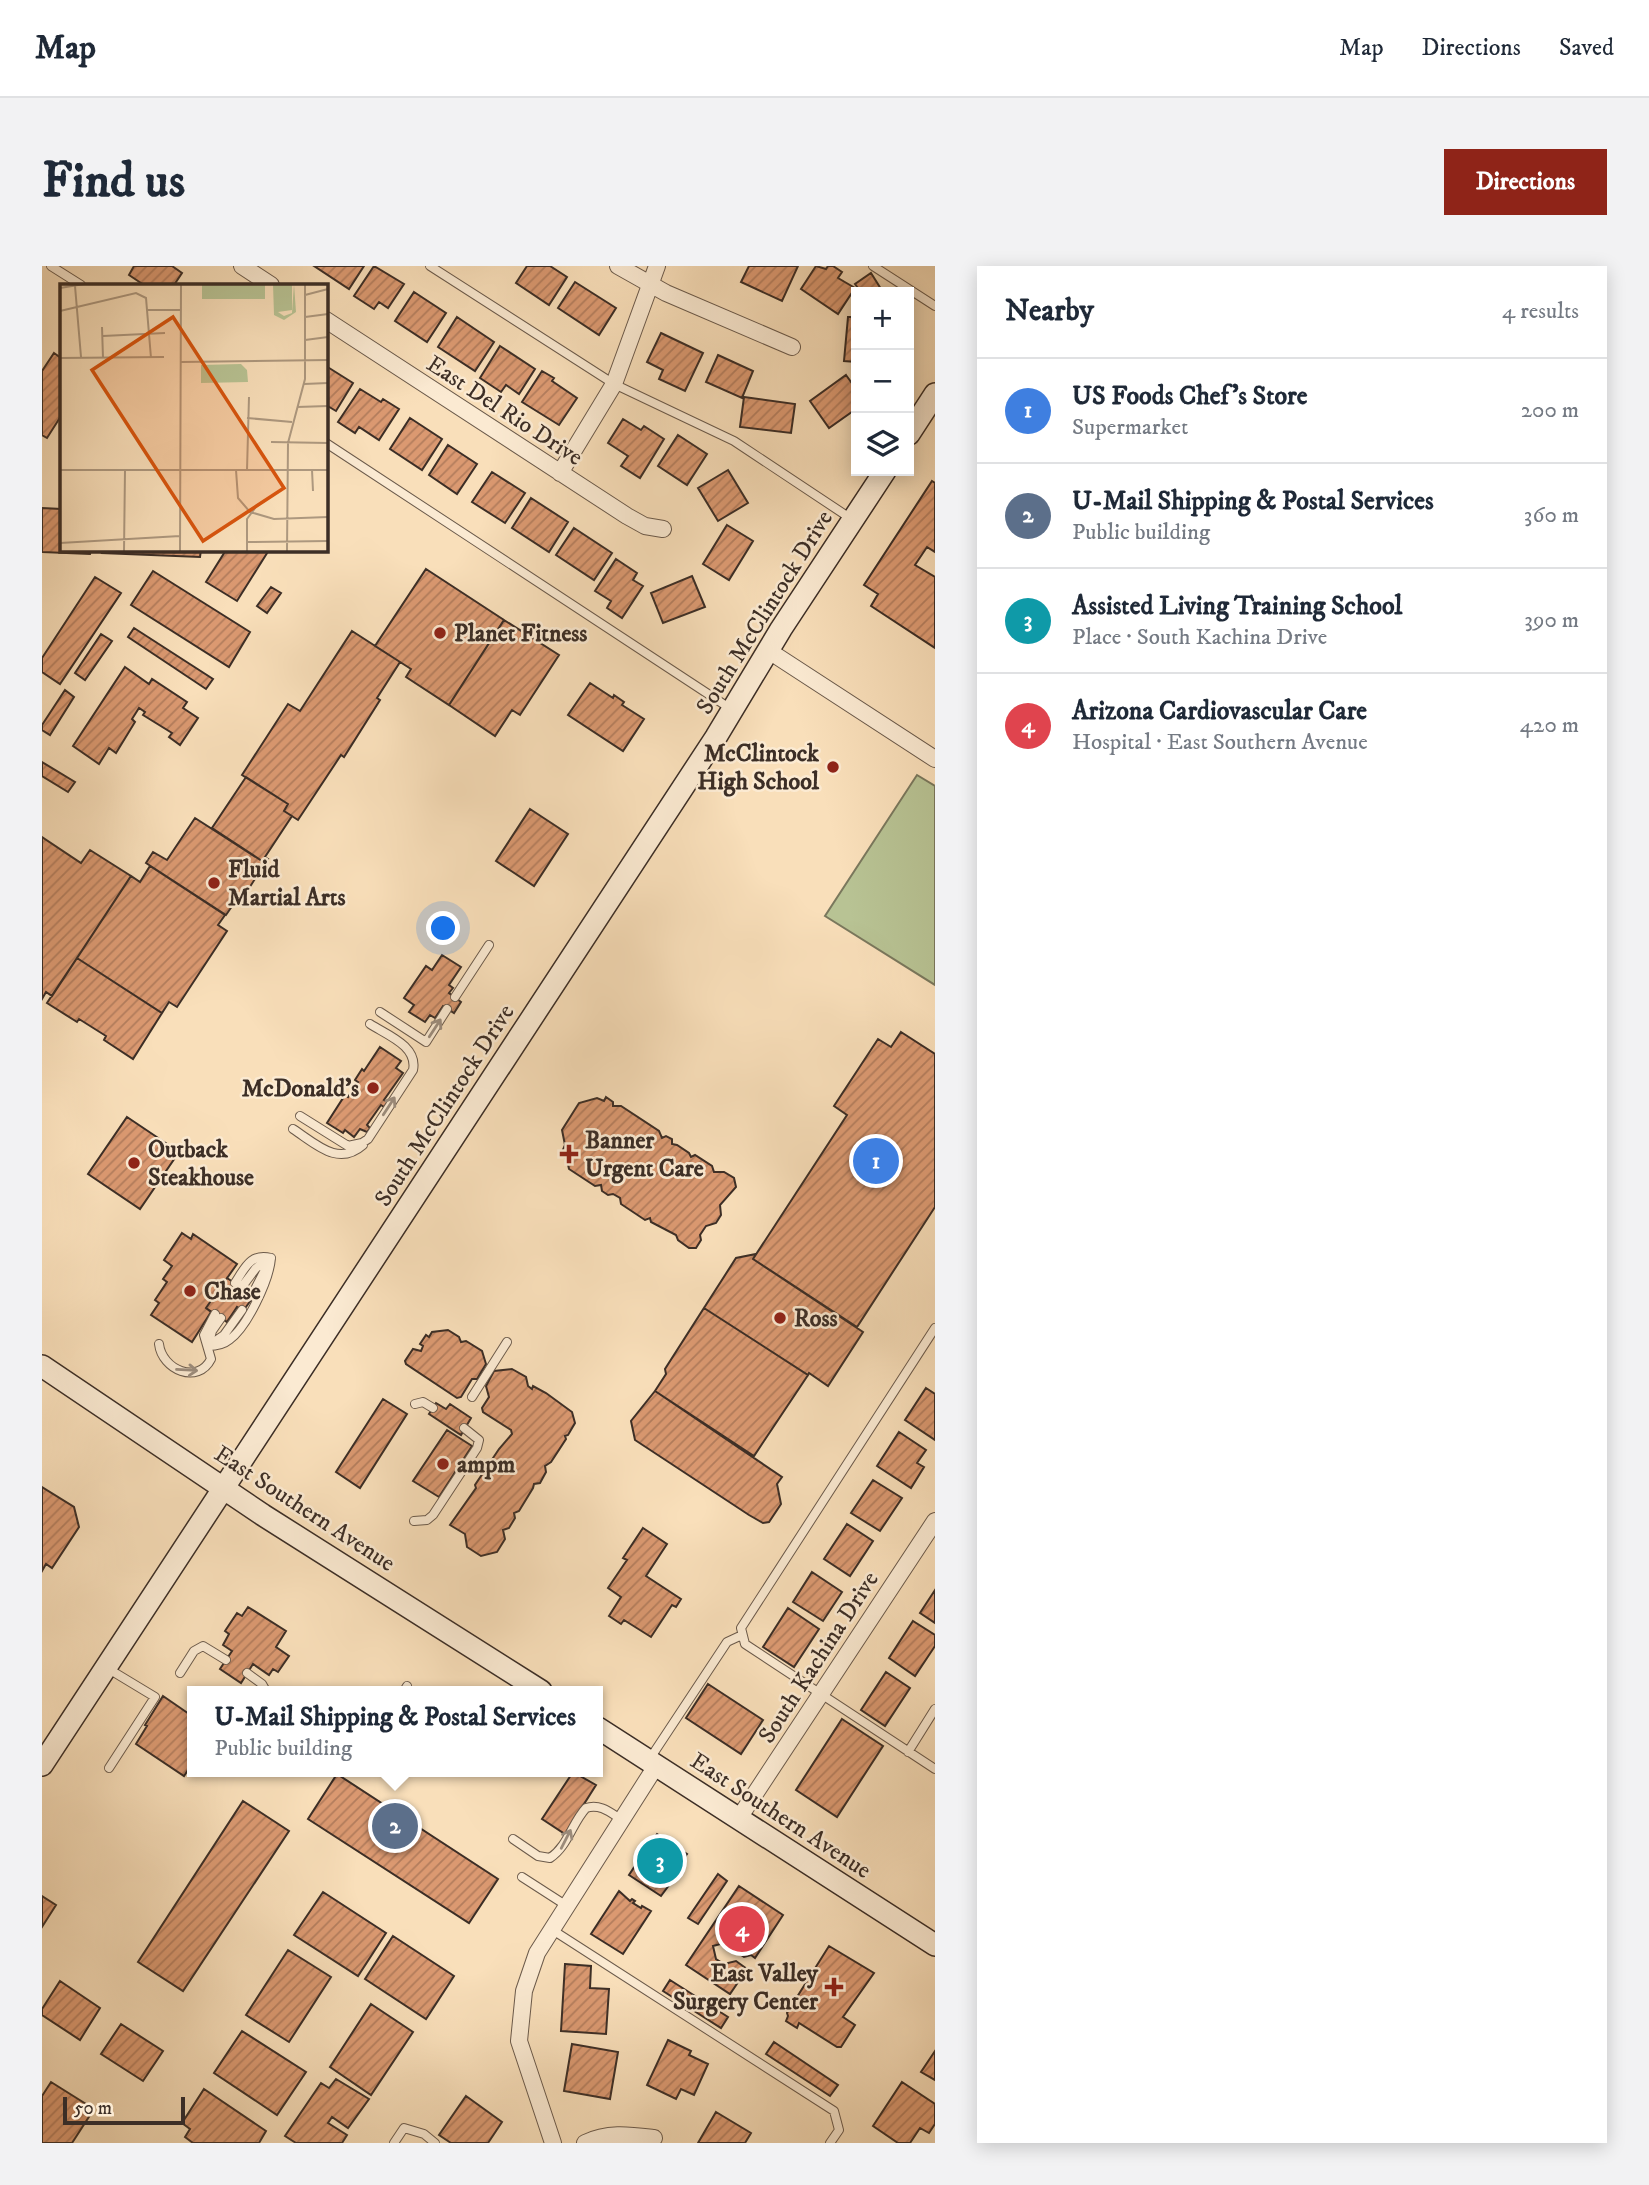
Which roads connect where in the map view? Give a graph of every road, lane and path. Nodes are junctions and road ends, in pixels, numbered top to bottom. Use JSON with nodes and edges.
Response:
{"nodes":[{"id":1,"x":51,"y":266,"type":"edge"},
{"id":2,"x":242,"y":266,"type":"edge"},
{"id":3,"x":430,"y":266,"type":"edge"},
{"id":4,"x":618,"y":266,"type":"edge"},
{"id":5,"x":657,"y":266,"type":"edge"},
{"id":6,"x":873,"y":266,"type":"edge"},
{"id":7,"x":79,"y":284,"type":"edge"},
{"id":8,"x":269,"y":284,"type":"edge"},
{"id":9,"x":649,"y":285,"type":"junction"},
{"id":10,"x":935,"y":306,"type":"edge"},
{"id":11,"x":327,"y":321,"type":"edge"},
{"id":12,"x":792,"y":347,"type":"dead end"},
{"id":13,"x":614,"y":384,"type":"junction"},
{"id":14,"x":935,"y":394,"type":"edge"},
{"id":15,"x":914,"y":426,"type":"edge"},
{"id":16,"x":327,"y":444,"type":"edge"},
{"id":17,"x":560,"y":473,"type":"junction"},
{"id":18,"x":882,"y":476,"type":"edge"},
{"id":19,"x":853,"y":520,"type":"junction"},
{"id":20,"x":663,"y":530,"type":"dead end"},
{"id":21,"x":769,"y":651,"type":"junction"},
{"id":22,"x":734,"y":710,"type":"junction"},
{"id":23,"x":935,"y":759,"type":"edge"},
{"id":24,"x":489,"y":945,"type":"dead end"},
{"id":25,"x":455,"y":997,"type":"dead end"},
{"id":26,"x":447,"y":1009,"type":"dead end"},
{"id":27,"x":380,"y":1012,"type":"dead end"},
{"id":28,"x":370,"y":1024,"type":"dead end"},
{"id":29,"x":300,"y":1116,"type":"dead end"},
{"id":30,"x":293,"y":1129,"type":"dead end"},
{"id":31,"x":368,"y":1139,"type":"junction"},
{"id":32,"x":271,"y":1258,"type":"junction"},
{"id":33,"x":238,"y":1285,"type":"dead end"},
{"id":34,"x":252,"y":1295,"type":"dead end"},
{"id":35,"x":242,"y":1310,"type":"dead end"},
{"id":36,"x":218,"y":1316,"type":"dead end"},
{"id":37,"x":935,"y":1328,"type":"edge"},
{"id":38,"x":507,"y":1342,"type":"dead end"},
{"id":39,"x":159,"y":1344,"type":"dead end"},
{"id":40,"x":208,"y":1346,"type":"junction"},
{"id":41,"x":42,"y":1366,"type":"edge"},
{"id":42,"x":472,"y":1397,"type":"dead end"},
{"id":43,"x":415,"y":1404,"type":"dead end"},
{"id":44,"x":432,"y":1408,"type":"dead end"},
{"id":45,"x":464,"y":1429,"type":"dead end"},
{"id":46,"x":224,"y":1488,"type":"junction"},
{"id":47,"x":414,"y":1521,"type":"dead end"},
{"id":48,"x":935,"y":1521,"type":"edge"},
{"id":49,"x":743,"y":1635,"type":"junction"},
{"id":50,"x":226,"y":1660,"type":"dead end"},
{"id":51,"x":106,"y":1667,"type":"junction"},
{"id":52,"x":180,"y":1673,"type":"dead end"},
{"id":53,"x":247,"y":1673,"type":"dead end"},
{"id":54,"x":263,"y":1686,"type":"edge"},
{"id":55,"x":533,"y":1686,"type":"edge"},
{"id":56,"x":820,"y":1695,"type":"junction"},
{"id":57,"x":935,"y":1709,"type":"edge"},
{"id":58,"x":603,"y":1731,"type":"edge"},
{"id":59,"x":908,"y":1752,"type":"junction"},
{"id":60,"x":653,"y":1763,"type":"junction"},
{"id":61,"x":42,"y":1765,"type":"edge"},
{"id":62,"x":109,"y":1768,"type":"dead end"},
{"id":63,"x":935,"y":1769,"type":"edge"},
{"id":64,"x":739,"y":1818,"type":"junction"},
{"id":65,"x":622,"y":1820,"type":"junction"},
{"id":66,"x":513,"y":1839,"type":"dead end"},
{"id":67,"x":522,"y":1877,"type":"dead end"},
{"id":68,"x":567,"y":1906,"type":"junction"},
{"id":69,"x":551,"y":1930,"type":"junction"},
{"id":70,"x":935,"y":1945,"type":"edge"},
{"id":71,"x":657,"y":2140,"type":"edge"},
{"id":72,"x":394,"y":2143,"type":"edge"},
{"id":73,"x":435,"y":2143,"type":"edge"},
{"id":74,"x":553,"y":2143,"type":"edge"},
{"id":75,"x":585,"y":2143,"type":"edge"},
{"id":76,"x":830,"y":2143,"type":"edge"}],
"edges":[{"from":1,"to":7,"type":"lane"},
{"from":2,"to":8,"type":"street"},
{"from":3,"to":13,"type":"lane"},
{"from":4,"to":9,"type":"street"},
{"from":5,"to":9,"type":"street"},
{"from":6,"to":10,"type":"lane"},
{"from":9,"to":12,"type":"street"},
{"from":9,"to":13,"type":"street"},
{"from":11,"to":17,"type":"street","name":"East Del Rio Drive"},
{"from":13,"to":17,"type":"street"},
{"from":13,"to":19,"type":"lane"},
{"from":14,"to":15,"type":"main road"},
{"from":16,"to":22,"type":"lane"},
{"from":17,"to":20,"type":"street","name":"East Del Rio Drive"},
{"from":18,"to":19,"type":"main road","name":"South McClintock Drive"},
{"from":19,"to":21,"type":"main road","name":"South McClintock Drive"},
{"from":21,"to":22,"type":"main road","name":"South McClintock Drive"},
{"from":21,"to":23,"type":"street"},
{"from":22,"to":46,"type":"main road","name":"South McClintock Drive"},
{"from":24,"to":25,"type":"lane"},
{"from":27,"to":26,"type":"lane","one_way":true},
{"from":31,"to":28,"type":"lane","one_way":true},
{"from":29,"to":31,"type":"lane"},
{"from":30,"to":31,"type":"lane"},
{"from":32,"to":33,"type":"lane"},
{"from":32,"to":34,"type":"lane"},
{"from":32,"to":40,"type":"lane"},
{"from":35,"to":40,"type":"lane"},
{"from":36,"to":40,"type":"lane"},
{"from":37,"to":49,"type":"lane"},
{"from":38,"to":42,"type":"lane"},
{"from":39,"to":40,"type":"lane","one_way":true},
{"from":41,"to":46,"type":"main road","name":"East Southern Avenue"},
{"from":43,"to":44,"type":"lane"},
{"from":45,"to":47,"type":"lane"},
{"from":46,"to":51,"type":"main road","name":"South McClintock Drive"},
{"from":46,"to":55,"type":"main road","name":"East Southern Avenue"},
{"from":48,"to":56,"type":"street","name":"South Kachina Drive"},
{"from":49,"to":56,"type":"lane"},
{"from":49,"to":60,"type":"lane"},
{"from":50,"to":52,"type":"lane"},
{"from":51,"to":61,"type":"main road","name":"South McClintock Drive"},
{"from":51,"to":62,"type":"lane"},
{"from":53,"to":54,"type":"lane"},
{"from":56,"to":59,"type":"lane"},
{"from":56,"to":64,"type":"street","name":"South Kachina Drive"},
{"from":57,"to":59,"type":"lane"},
{"from":58,"to":60,"type":"main road","name":"East Southern Avenue"},
{"from":59,"to":63,"type":"lane"},
{"from":60,"to":64,"type":"main road","name":"East Southern Avenue"},
{"from":60,"to":65,"type":"street"},
{"from":64,"to":70,"type":"main road","name":"East Southern Avenue"},
{"from":66,"to":65,"type":"lane","one_way":true},
{"from":65,"to":68,"type":"street"},
{"from":67,"to":68,"type":"lane"},
{"from":68,"to":69,"type":"street"},
{"from":69,"to":74,"type":"street"},
{"from":69,"to":76,"type":"lane"},
{"from":71,"to":75,"type":"street"},
{"from":72,"to":73,"type":"lane"}]}
